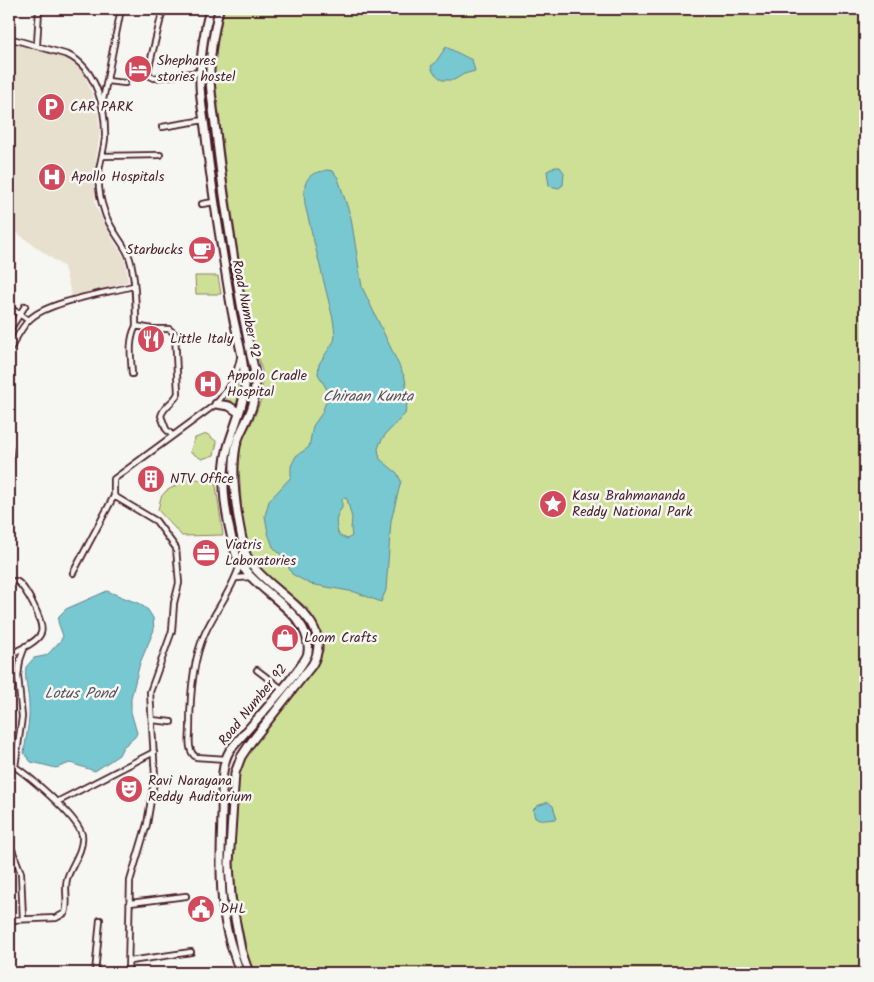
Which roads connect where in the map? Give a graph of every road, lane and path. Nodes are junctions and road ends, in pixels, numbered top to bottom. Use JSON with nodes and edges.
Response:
{"nodes":[{"id":1,"x":39,"y":9,"type":"edge"},
{"id":2,"x":121,"y":9,"type":"edge"},
{"id":3,"x":163,"y":9,"type":"edge"},
{"id":4,"x":210,"y":9,"type":"edge"},
{"id":5,"x":219,"y":9,"type":"edge"},
{"id":6,"x":9,"y":38,"type":"edge"},
{"id":7,"x":37,"y":45,"type":"junction"},
{"id":8,"x":200,"y":72,"type":"junction"},
{"id":9,"x":107,"y":81,"type":"junction"},
{"id":10,"x":125,"y":83,"type":"dead end"},
{"id":11,"x":102,"y":108,"type":"junction"},
{"id":12,"x":204,"y":120,"type":"junction"},
{"id":13,"x":162,"y":127,"type":"dead end"},
{"id":14,"x":160,"y":155,"type":"dead end"},
{"id":15,"x":102,"y":156,"type":"junction"},
{"id":16,"x":222,"y":186,"type":"junction"},
{"id":17,"x":212,"y":188,"type":"junction"},
{"id":18,"x":214,"y":202,"type":"junction"},
{"id":19,"x":202,"y":204,"type":"dead end"},
{"id":20,"x":133,"y":286,"type":"junction"},
{"id":21,"x":25,"y":306,"type":"dead end"},
{"id":22,"x":9,"y":307,"type":"edge"},
{"id":23,"x":20,"y":314,"type":"junction"},
{"id":24,"x":28,"y":320,"type":"junction"},
{"id":25,"x":136,"y":326,"type":"junction"},
{"id":26,"x":9,"y":330,"type":"edge"},
{"id":27,"x":9,"y":351,"type":"edge"},
{"id":28,"x":241,"y":355,"type":"junction"},
{"id":29,"x":132,"y":374,"type":"dead end"},
{"id":30,"x":216,"y":404,"type":"junction"},
{"id":31,"x":238,"y":412,"type":"junction"},
{"id":32,"x":172,"y":435,"type":"junction"},
{"id":33,"x":9,"y":448,"type":"edge"},
{"id":34,"x":9,"y":468,"type":"edge"},
{"id":35,"x":114,"y":496,"type":"junction"},
{"id":36,"x":240,"y":564,"type":"junction"},
{"id":37,"x":74,"y":573,"type":"dead end"},
{"id":38,"x":250,"y":577,"type":"junction"},
{"id":39,"x":236,"y":578,"type":"junction"},
{"id":40,"x":9,"y":582,"type":"edge"},
{"id":41,"x":25,"y":646,"type":"junction"},
{"id":42,"x":9,"y":655,"type":"edge"},
{"id":43,"x":257,"y":670,"type":"dead end"},
{"id":44,"x":282,"y":689,"type":"junction"},
{"id":45,"x":152,"y":720,"type":"junction"},
{"id":46,"x":171,"y":722,"type":"dead end"},
{"id":47,"x":154,"y":752,"type":"junction"},
{"id":48,"x":226,"y":759,"type":"junction"},
{"id":49,"x":9,"y":763,"type":"edge"},
{"id":50,"x":15,"y":767,"type":"junction"},
{"id":51,"x":57,"y":802,"type":"junction"},
{"id":52,"x":221,"y":835,"type":"junction"},
{"id":53,"x":231,"y":836,"type":"junction"},
{"id":54,"x":9,"y":842,"type":"edge"},
{"id":55,"x":186,"y":896,"type":"dead end"},
{"id":56,"x":130,"y":902,"type":"junction"},
{"id":57,"x":23,"y":919,"type":"junction"},
{"id":58,"x":9,"y":920,"type":"edge"},
{"id":59,"x":100,"y":920,"type":"dead end"},
{"id":60,"x":239,"y":939,"type":"junction"},
{"id":61,"x":229,"y":941,"type":"junction"},
{"id":62,"x":192,"y":952,"type":"dead end"},
{"id":63,"x":130,"y":961,"type":"junction"},
{"id":64,"x":95,"y":973,"type":"edge"},
{"id":65,"x":128,"y":973,"type":"edge"},
{"id":66,"x":240,"y":973,"type":"edge"},
{"id":67,"x":249,"y":973,"type":"edge"}],
"edges":[{"from":1,"to":7,"type":"street"},
{"from":2,"to":9,"type":"street"},
{"from":3,"to":8,"type":"street"},
{"from":4,"to":8,"type":"main road","name":"Road Number 92"},
{"from":5,"to":16,"type":"main road","name":"Road Number 92"},
{"from":6,"to":7,"type":"street"},
{"from":7,"to":11,"type":"street"},
{"from":8,"to":12,"type":"main road","name":"Road Number 92"},
{"from":9,"to":10,"type":"street"},
{"from":9,"to":11,"type":"street"},
{"from":11,"to":15,"type":"street"},
{"from":12,"to":13,"type":"street"},
{"from":12,"to":17,"type":"main road","name":"Road Number 92"},
{"from":14,"to":15,"type":"street"},
{"from":15,"to":20,"type":"street"},
{"from":16,"to":17,"type":"main road"},
{"from":16,"to":53,"type":"main road","name":"Road Number 92"},
{"from":17,"to":18,"type":"main road","name":"Road Number 92"},
{"from":18,"to":19,"type":"street"},
{"from":18,"to":28,"type":"main road","name":"Road Number 92"},
{"from":20,"to":24,"type":"street"},
{"from":20,"to":25,"type":"street"},
{"from":21,"to":23,"type":"street"},
{"from":22,"to":23,"type":"street"},
{"from":23,"to":24,"type":"street"},
{"from":23,"to":26,"type":"street"},
{"from":24,"to":27,"type":"street"},
{"from":25,"to":29,"type":"street"},
{"from":25,"to":32,"type":"street"},
{"from":28,"to":30,"type":"street"},
{"from":28,"to":31,"type":"main road","name":"Road Number 92"},
{"from":30,"to":31,"type":"main road"},
{"from":30,"to":32,"type":"street"},
{"from":31,"to":36,"type":"main road","name":"Road Number 92"},
{"from":32,"to":35,"type":"street"},
{"from":33,"to":34,"type":"street"},
{"from":35,"to":37,"type":"street"},
{"from":35,"to":45,"type":"street"},
{"from":36,"to":38,"type":"main road","name":"Road Number 92"},
{"from":36,"to":39,"type":"street"},
{"from":38,"to":39,"type":"street"},
{"from":38,"to":44,"type":"main road","name":"Road Number 92"},
{"from":39,"to":48,"type":"street"},
{"from":40,"to":41,"type":"street"},
{"from":41,"to":42,"type":"street"},
{"from":41,"to":50,"type":"street"},
{"from":43,"to":44,"type":"street"},
{"from":44,"to":48,"type":"main road","name":"Road Number 92"},
{"from":45,"to":46,"type":"street"},
{"from":45,"to":47,"type":"street"},
{"from":47,"to":51,"type":"street"},
{"from":47,"to":56,"type":"street"},
{"from":48,"to":52,"type":"main road","name":"Road Number 92"},
{"from":49,"to":50,"type":"street"},
{"from":50,"to":51,"type":"street"},
{"from":51,"to":57,"type":"street"},
{"from":52,"to":53,"type":"main road"},
{"from":52,"to":61,"type":"main road","name":"Road Number 92"},
{"from":53,"to":60,"type":"main road","name":"Road Number 92"},
{"from":54,"to":57,"type":"street"},
{"from":55,"to":56,"type":"street"},
{"from":56,"to":63,"type":"street"},
{"from":57,"to":58,"type":"street"},
{"from":59,"to":64,"type":"street"},
{"from":60,"to":61,"type":"main road"},
{"from":60,"to":67,"type":"main road","name":"Road Number 92"},
{"from":61,"to":66,"type":"main road","name":"Road Number 92"},
{"from":62,"to":63,"type":"street"},
{"from":63,"to":65,"type":"street"}]}
